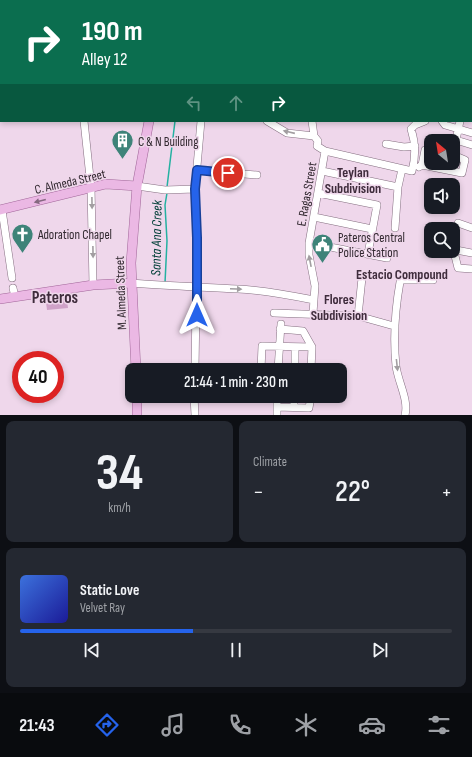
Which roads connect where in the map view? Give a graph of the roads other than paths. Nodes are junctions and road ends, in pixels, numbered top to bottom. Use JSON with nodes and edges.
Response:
{"nodes":[{"id":1,"x":84,"y":122,"type":"edge"},
{"id":2,"x":149,"y":122,"type":"edge"},
{"id":3,"x":201,"y":122,"type":"edge"},
{"id":4,"x":269,"y":122,"type":"edge"},
{"id":5,"x":312,"y":122,"type":"edge"},
{"id":6,"x":422,"y":122,"type":"edge"},
{"id":7,"x":442,"y":122,"type":"edge"},
{"id":8,"x":460,"y":122,"type":"edge"},
{"id":9,"x":458,"y":130,"type":"junction"},
{"id":10,"x":472,"y":133,"type":"edge"},
{"id":11,"x":314,"y":136,"type":"junction"},
{"id":12,"x":386,"y":144,"type":"dead end"},
{"id":13,"x":472,"y":145,"type":"edge"},
{"id":14,"x":416,"y":146,"type":"junction"},
{"id":15,"x":325,"y":151,"type":"junction"},
{"id":16,"x":424,"y":155,"type":"edge"},
{"id":17,"x":460,"y":158,"type":"edge"},
{"id":18,"x":422,"y":165,"type":"joint"},
{"id":19,"x":402,"y":169,"type":"junction"},
{"id":20,"x":197,"y":170,"type":"junction"},
{"id":21,"x":412,"y":170,"type":"junction"},
{"id":22,"x":447,"y":170,"type":"edge"},
{"id":23,"x":322,"y":171,"type":"junction"},
{"id":24,"x":257,"y":175,"type":"dead end"},
{"id":25,"x":137,"y":186,"type":"junction"},
{"id":26,"x":91,"y":187,"type":"junction"},
{"id":27,"x":398,"y":187,"type":"junction"},
{"id":28,"x":195,"y":189,"type":"junction"},
{"id":29,"x":318,"y":193,"type":"junction"},
{"id":30,"x":1,"y":210,"type":"edge"},
{"id":31,"x":314,"y":217,"type":"junction"},
{"id":32,"x":460,"y":224,"type":"edge"},
{"id":33,"x":394,"y":228,"type":"dead end"},
{"id":34,"x":472,"y":228,"type":"edge"},
{"id":35,"x":372,"y":229,"type":"junction"},
{"id":36,"x":309,"y":243,"type":"junction"},
{"id":37,"x":8,"y":252,"type":"junction"},
{"id":38,"x":472,"y":253,"type":"edge"},
{"id":39,"x":0,"y":254,"type":"edge"},
{"id":40,"x":368,"y":254,"type":"junction"},
{"id":41,"x":387,"y":258,"type":"dead end"},
{"id":42,"x":472,"y":268,"type":"edge"},
{"id":43,"x":12,"y":278,"type":"dead end"},
{"id":44,"x":362,"y":278,"type":"dead end"},
{"id":45,"x":433,"y":280,"type":"dead end"},
{"id":46,"x":132,"y":283,"type":"junction"},
{"id":47,"x":93,"y":286,"type":"junction"},
{"id":48,"x":197,"y":288,"type":"junction"},
{"id":49,"x":0,"y":299,"type":"edge"},
{"id":50,"x":314,"y":300,"type":"junction"},
{"id":51,"x":274,"y":313,"type":"dead end"},
{"id":52,"x":313,"y":313,"type":"junction"},
{"id":53,"x":358,"y":316,"type":"junction"},
{"id":54,"x":394,"y":326,"type":"junction"},
{"id":55,"x":280,"y":346,"type":"junction"},
{"id":56,"x":295,"y":347,"type":"junction"},
{"id":57,"x":312,"y":347,"type":"junction"},
{"id":58,"x":136,"y":363,"type":"edge"},
{"id":59,"x":195,"y":363,"type":"edge"},
{"id":60,"x":261,"y":363,"type":"edge"},
{"id":61,"x":279,"y":363,"type":"edge"},
{"id":62,"x":294,"y":363,"type":"edge"},
{"id":63,"x":311,"y":363,"type":"edge"},
{"id":64,"x":137,"y":403,"type":"edge"},
{"id":65,"x":194,"y":403,"type":"edge"},
{"id":66,"x":276,"y":403,"type":"edge"},
{"id":67,"x":284,"y":403,"type":"edge"},
{"id":68,"x":294,"y":403,"type":"edge"},
{"id":69,"x":310,"y":403,"type":"edge"},
{"id":70,"x":294,"y":407,"type":"junction"},
{"id":71,"x":138,"y":415,"type":"edge"},
{"id":72,"x":195,"y":415,"type":"edge"},
{"id":73,"x":277,"y":415,"type":"edge"},
{"id":74,"x":405,"y":415,"type":"edge"}],
"edges":[{"from":1,"to":26,"type":"street"},
{"from":2,"to":25,"type":"main road","name":"M. Almeda Street"},
{"from":3,"to":20,"type":"street"},
{"from":11,"to":4,"type":"street","one_way":true},
{"from":5,"to":11,"type":"street"},
{"from":6,"to":14,"type":"street"},
{"from":7,"to":9,"type":"street"},
{"from":8,"to":9,"type":"street"},
{"from":9,"to":10,"type":"street"},
{"from":9,"to":13,"type":"street"},
{"from":11,"to":15,"type":"street","name":"E. Ragas Street"},
{"from":12,"to":14,"type":"street"},
{"from":14,"to":21,"type":"street"},
{"from":15,"to":19,"type":"street"},
{"from":15,"to":23,"type":"street","name":"E. Ragas Street"},
{"from":16,"to":18,"type":"street"},
{"from":17,"to":22,"type":"street"},
{"from":18,"to":21,"type":"street"},
{"from":19,"to":21,"type":"street"},
{"from":19,"to":27,"type":"street"},
{"from":20,"to":24,"type":"street"},
{"from":20,"to":28,"type":"street"},
{"from":23,"to":27,"type":"street"},
{"from":23,"to":29,"type":"street","name":"E. Ragas Street"},
{"from":25,"to":26,"type":"main road","name":"C. Almeda Street"},
{"from":25,"to":28,"type":"street","name":"C. Almeda Street"},
{"from":25,"to":46,"type":"main road","name":"M. Almeda Street"},
{"from":26,"to":30,"type":"main road","name":"C. Almeda Street","one_way":true},
{"from":26,"to":47,"type":"street","one_way":true},
{"from":27,"to":33,"type":"street"},
{"from":28,"to":48,"type":"street"},
{"from":29,"to":31,"type":"street","name":"E. Ragas Street"},
{"from":29,"to":35,"type":"street"},
{"from":30,"to":37,"type":"street"},
{"from":31,"to":35,"type":"street"},
{"from":31,"to":36,"type":"street","name":"E. Ragas Street"},
{"from":32,"to":34,"type":"street"},
{"from":35,"to":40,"type":"street"},
{"from":36,"to":40,"type":"street"},
{"from":50,"to":36,"type":"street","name":"E. Ragas Street","one_way":true},
{"from":37,"to":39,"type":"street"},
{"from":37,"to":43,"type":"street"},
{"from":38,"to":42,"type":"street"},
{"from":40,"to":41,"type":"street"},
{"from":44,"to":53,"type":"street"},
{"from":45,"to":54,"type":"street"},
{"from":46,"to":47,"type":"main road"},
{"from":46,"to":48,"type":"street"},
{"from":46,"to":58,"type":"main road","name":"M. Almeda Street"},
{"from":47,"to":49,"type":"main road"},
{"from":48,"to":50,"type":"street","one_way":true},
{"from":48,"to":59,"type":"street"},
{"from":50,"to":52,"type":"street","name":"E. Ragas Street"},
{"from":51,"to":52,"type":"street"},
{"from":52,"to":53,"type":"street"},
{"from":53,"to":54,"type":"street"},
{"from":54,"to":74,"type":"street","one_way":true},
{"from":55,"to":56,"type":"street"},
{"from":55,"to":57,"type":"street"},
{"from":55,"to":60,"type":"street"},
{"from":55,"to":61,"type":"street"},
{"from":56,"to":57,"type":"street"},
{"from":56,"to":62,"type":"street"},
{"from":57,"to":63,"type":"street"},
{"from":64,"to":71,"type":"main road"},
{"from":65,"to":72,"type":"street"},
{"from":66,"to":73,"type":"street"},
{"from":67,"to":70,"type":"street"},
{"from":68,"to":70,"type":"street"},
{"from":69,"to":70,"type":"street"}]}
